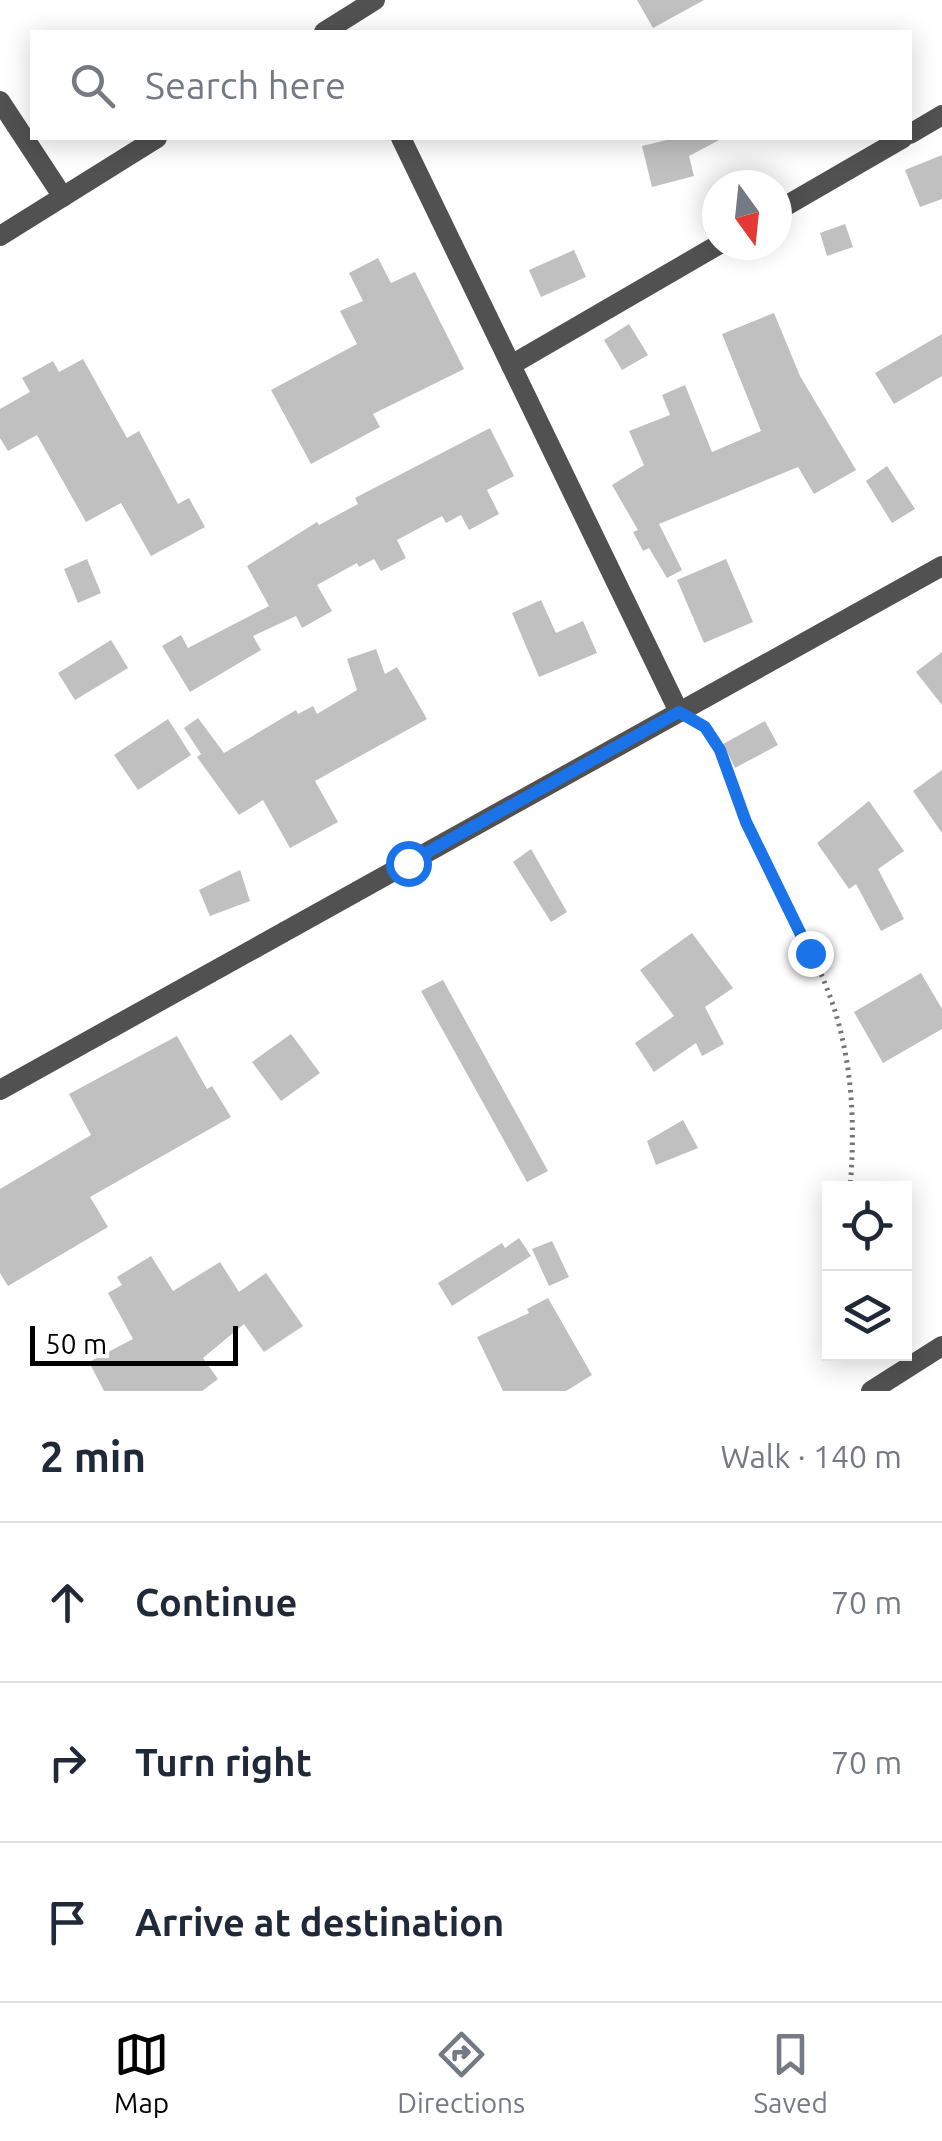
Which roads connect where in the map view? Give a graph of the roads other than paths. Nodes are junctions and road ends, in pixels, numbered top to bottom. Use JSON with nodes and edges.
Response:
{"nodes":[{"id":1,"x":376,"y":0,"type":"edge"},
{"id":2,"x":347,"y":26,"type":"edge"},
{"id":3,"x":0,"y":101,"type":"edge"},
{"id":4,"x":942,"y":115,"type":"edge"},
{"id":5,"x":912,"y":132,"type":"edge"},
{"id":6,"x":154,"y":140,"type":"edge"},
{"id":7,"x":402,"y":140,"type":"edge"},
{"id":8,"x":899,"y":140,"type":"edge"},
{"id":9,"x":63,"y":197,"type":"junction"},
{"id":10,"x":792,"y":202,"type":"edge"},
{"id":11,"x":0,"y":236,"type":"edge"},
{"id":12,"x":702,"y":254,"type":"edge"},
{"id":13,"x":511,"y":365,"type":"junction"},
{"id":14,"x":942,"y":566,"type":"edge"},
{"id":15,"x":679,"y":712,"type":"junction"},
{"id":16,"x":0,"y":1090,"type":"edge"},
{"id":17,"x":942,"y":1346,"type":"edge"},
{"id":18,"x":906,"y":1381,"type":"edge"},
{"id":19,"x":871,"y":1391,"type":"edge"}],
"edges":[{"from":1,"to":2,"type":"street"},
{"from":3,"to":9,"type":"street"},
{"from":4,"to":5,"type":"street"},
{"from":6,"to":9,"type":"street"},
{"from":7,"to":13,"type":"street"},
{"from":8,"to":10,"type":"street"},
{"from":9,"to":11,"type":"street"},
{"from":12,"to":13,"type":"street"},
{"from":13,"to":15,"type":"street"},
{"from":14,"to":15,"type":"street"},
{"from":15,"to":16,"type":"street"},
{"from":17,"to":18,"type":"street"},
{"from":18,"to":19,"type":"street"}]}
